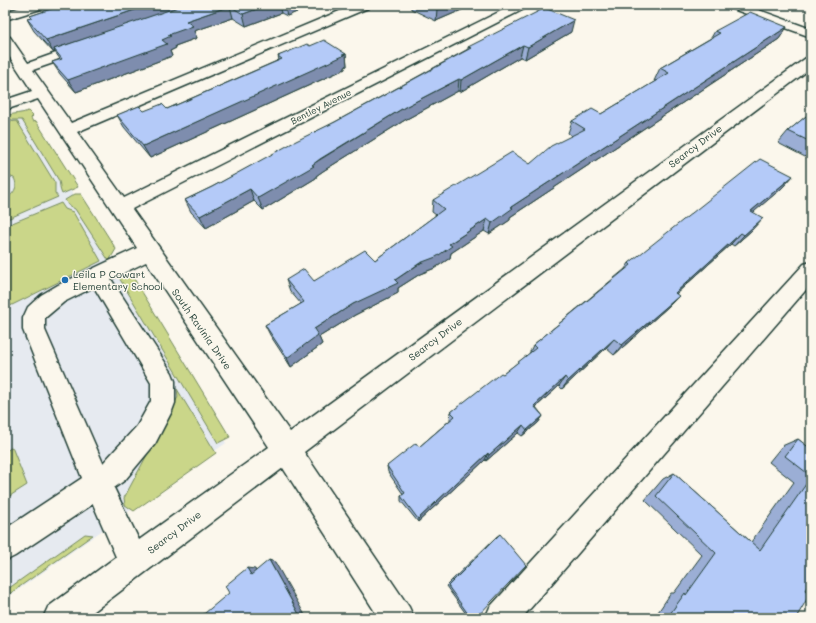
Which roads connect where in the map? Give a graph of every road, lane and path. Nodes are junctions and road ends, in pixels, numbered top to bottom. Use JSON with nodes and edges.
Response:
{"nodes":[{"id":1,"x":40,"y":5,"type":"edge"},
{"id":2,"x":364,"y":5,"type":"edge"},
{"id":3,"x":522,"y":5,"type":"edge"},
{"id":4,"x":734,"y":5,"type":"edge"},
{"id":5,"x":5,"y":16,"type":"edge"},
{"id":6,"x":811,"y":34,"type":"edge"},
{"id":7,"x":5,"y":40,"type":"edge"},
{"id":8,"x":99,"y":42,"type":"edge"},
{"id":9,"x":811,"y":61,"type":"edge"},
{"id":10,"x":24,"y":69,"type":"junction"},
{"id":11,"x":40,"y":93,"type":"junction"},
{"id":12,"x":5,"y":105,"type":"edge"},
{"id":13,"x":66,"y":131,"type":"junction"},
{"id":14,"x":119,"y":208,"type":"junction"},
{"id":15,"x":149,"y":251,"type":"junction"},
{"id":16,"x":811,"y":270,"type":"edge"},
{"id":17,"x":98,"y":276,"type":"junction"},
{"id":18,"x":286,"y":449,"type":"junction"},
{"id":19,"x":98,"y":484,"type":"junction"},
{"id":20,"x":5,"y":546,"type":"edge"},
{"id":21,"x":134,"y":562,"type":"junction"},
{"id":22,"x":59,"y":618,"type":"edge"},
{"id":23,"x":398,"y":618,"type":"edge"},
{"id":24,"x":501,"y":618,"type":"edge"}],
"edges":[{"from":1,"to":5,"type":"street"},
{"from":2,"to":13,"type":"street"},
{"from":3,"to":14,"type":"street","name":"Bentley Avenue"},
{"from":4,"to":6,"type":"street"},
{"from":7,"to":10,"type":"street","name":"South Ravinia Drive"},
{"from":8,"to":10,"type":"street"},
{"from":9,"to":18,"type":"street","name":"Searcy Drive"},
{"from":10,"to":11,"type":"street","name":"South Ravinia Drive"},
{"from":11,"to":12,"type":"street"},
{"from":11,"to":13,"type":"street","name":"South Ravinia Drive"},
{"from":13,"to":14,"type":"street","name":"South Ravinia Drive"},
{"from":14,"to":15,"type":"street","name":"South Ravinia Drive"},
{"from":15,"to":17,"type":"street"},
{"from":15,"to":18,"type":"street","name":"South Ravinia Drive"},
{"from":16,"to":24,"type":"street"},
{"from":17,"to":19,"type":"street"},
{"from":17,"to":19,"type":"street"},
{"from":18,"to":21,"type":"street","name":"Searcy Drive"},
{"from":18,"to":23,"type":"street","name":"South Ravinia Drive"},
{"from":19,"to":20,"type":"street"},
{"from":19,"to":21,"type":"street"},
{"from":21,"to":22,"type":"street","name":"Searcy Drive"}]}
